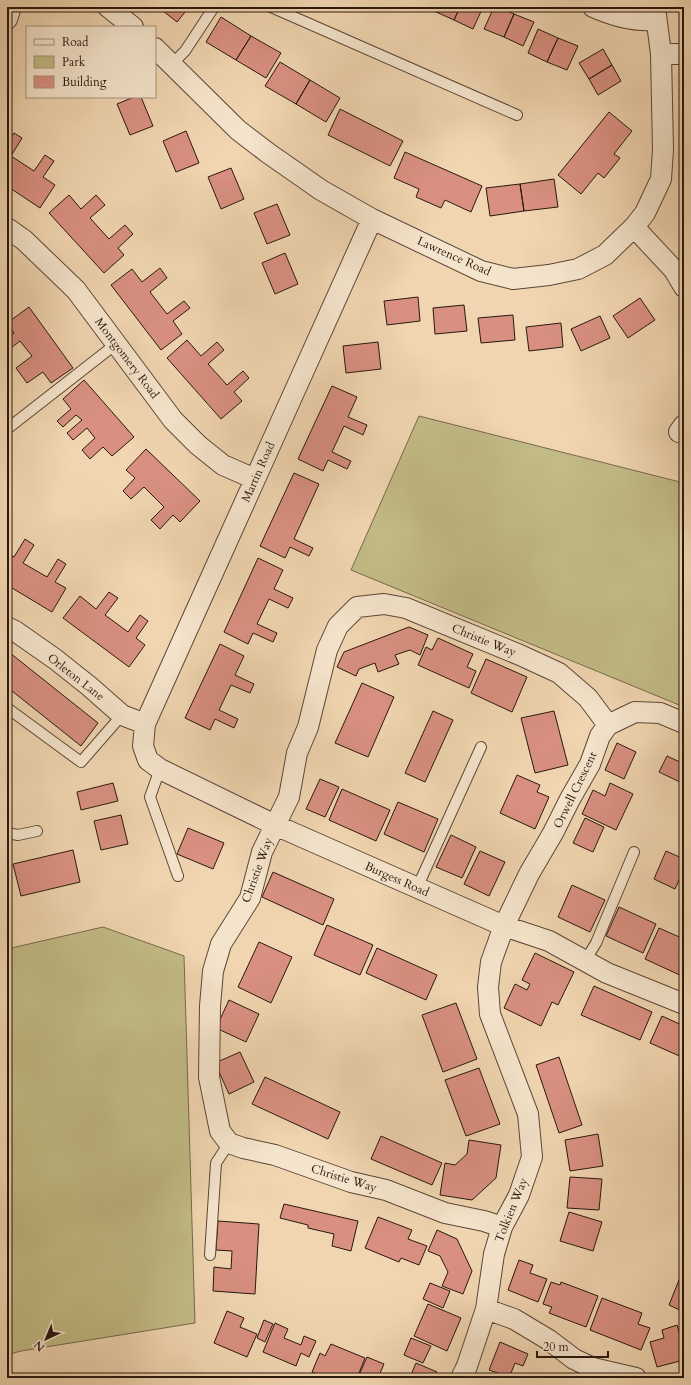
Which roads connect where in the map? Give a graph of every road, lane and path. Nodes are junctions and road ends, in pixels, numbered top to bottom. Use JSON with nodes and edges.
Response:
{"nodes":[{"id":1,"x":11,"y":7,"type":"edge"},
{"id":2,"x":108,"y":7,"type":"edge"},
{"id":3,"x":214,"y":7,"type":"edge"},
{"id":4,"x":271,"y":7,"type":"edge"},
{"id":5,"x":593,"y":7,"type":"edge"},
{"id":6,"x":656,"y":13,"type":"edge"},
{"id":7,"x":7,"y":19,"type":"edge"},
{"id":8,"x":132,"y":26,"type":"edge"},
{"id":9,"x":156,"y":49,"type":"edge"},
{"id":10,"x":661,"y":54,"type":"junction"},
{"id":11,"x":684,"y":54,"type":"edge"},
{"id":12,"x":171,"y":65,"type":"junction"},
{"id":13,"x":517,"y":115,"type":"dead end"},
{"id":14,"x":372,"y":219,"type":"junction"},
{"id":15,"x":634,"y":227,"type":"junction"},
{"id":16,"x":7,"y":228,"type":"edge"},
{"id":17,"x":684,"y":287,"type":"edge"},
{"id":18,"x":116,"y":344,"type":"junction"},
{"id":19,"x":7,"y":430,"type":"edge"},
{"id":20,"x":255,"y":479,"type":"junction"},
{"id":21,"x":7,"y":627,"type":"edge"},
{"id":22,"x":10,"y":710,"type":"dead end"},
{"id":23,"x":122,"y":714,"type":"junction"},
{"id":24,"x":684,"y":723,"type":"edge"},
{"id":25,"x":145,"y":724,"type":"junction"},
{"id":26,"x":608,"y":725,"type":"junction"},
{"id":27,"x":482,"y":747,"type":"dead end"},
{"id":28,"x":160,"y":769,"type":"junction"},
{"id":29,"x":275,"y":825,"type":"junction"},
{"id":30,"x":37,"y":831,"type":"dead end"},
{"id":31,"x":7,"y":833,"type":"edge"},
{"id":32,"x":634,"y":852,"type":"dead end"},
{"id":33,"x":178,"y":876,"type":"dead end"},
{"id":34,"x":417,"y":888,"type":"junction"},
{"id":35,"x":504,"y":926,"type":"junction"},
{"id":36,"x":585,"y":961,"type":"junction"},
{"id":37,"x":684,"y":1004,"type":"edge"},
{"id":38,"x":229,"y":1143,"type":"junction"},
{"id":39,"x":502,"y":1227,"type":"junction"},
{"id":40,"x":210,"y":1255,"type":"dead end"},
{"id":41,"x":486,"y":1309,"type":"junction"},
{"id":42,"x":461,"y":1378,"type":"edge"},
{"id":43,"x":636,"y":1378,"type":"edge"}],
"edges":[{"from":1,"to":7,"type":"street"},
{"from":2,"to":8,"type":"street"},
{"from":3,"to":12,"type":"lane"},
{"from":4,"to":13,"type":"lane"},
{"from":5,"to":6,"type":"street"},
{"from":6,"to":10,"type":"street","name":"Lawrence Road"},
{"from":9,"to":12,"type":"street","name":"Lawrence Road"},
{"from":10,"to":11,"type":"street"},
{"from":10,"to":15,"type":"street","name":"Lawrence Road"},
{"from":12,"to":14,"type":"street","name":"Lawrence Road"},
{"from":14,"to":15,"type":"street","name":"Lawrence Road"},
{"from":14,"to":20,"type":"street","name":"Martin Road"},
{"from":15,"to":17,"type":"street"},
{"from":16,"to":18,"type":"street","name":"Montgomery Road"},
{"from":18,"to":19,"type":"lane"},
{"from":18,"to":20,"type":"street","name":"Montgomery Road"},
{"from":20,"to":25,"type":"street","name":"Martin Road"},
{"from":21,"to":23,"type":"street","name":"Orleton Lane"},
{"from":22,"to":23,"type":"lane"},
{"from":23,"to":25,"type":"street","name":"Orleton Lane"},
{"from":24,"to":26,"type":"street"},
{"from":25,"to":28,"type":"street","name":"Burgess Road"},
{"from":26,"to":29,"type":"street","name":"Christie Way"},
{"from":26,"to":35,"type":"street","name":"Orwell Crescent"},
{"from":27,"to":34,"type":"lane"},
{"from":28,"to":29,"type":"street","name":"Burgess Road"},
{"from":28,"to":33,"type":"lane"},
{"from":29,"to":34,"type":"street","name":"Burgess Road"},
{"from":29,"to":38,"type":"street","name":"Christie Way"},
{"from":30,"to":31,"type":"lane"},
{"from":32,"to":36,"type":"lane"},
{"from":34,"to":35,"type":"street","name":"Burgess Road"},
{"from":35,"to":36,"type":"street","name":"Burgess Road"},
{"from":35,"to":39,"type":"street","name":"Tolkien Way"},
{"from":36,"to":37,"type":"street","name":"Burgess Road"},
{"from":38,"to":39,"type":"street","name":"Christie Way"},
{"from":38,"to":40,"type":"lane"},
{"from":39,"to":41,"type":"street","name":"Tolkien Way"},
{"from":41,"to":42,"type":"street","name":"Tolkien Way"},
{"from":41,"to":43,"type":"street"}]}
